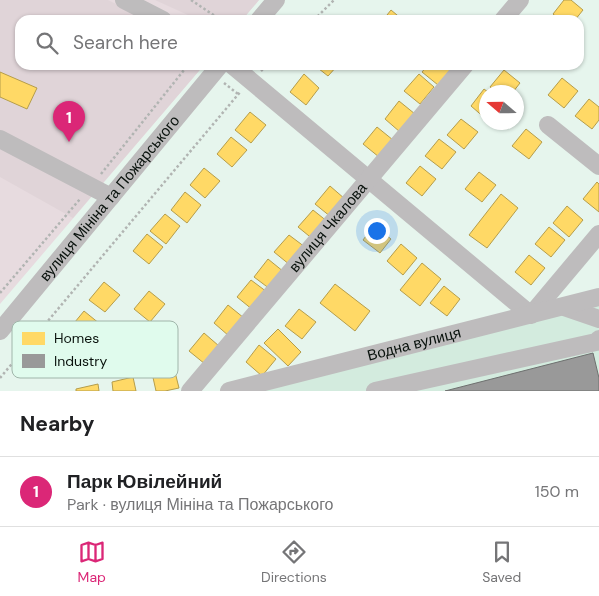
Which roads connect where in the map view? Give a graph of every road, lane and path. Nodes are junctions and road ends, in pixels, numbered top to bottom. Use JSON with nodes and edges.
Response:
{"nodes":[{"id":1,"x":124,"y":0,"type":"edge"},
{"id":2,"x":191,"y":0,"type":"edge"},
{"id":3,"x":276,"y":0,"type":"edge"},
{"id":4,"x":334,"y":0,"type":"edge"},
{"id":5,"x":520,"y":0,"type":"edge"},
{"id":6,"x":153,"y":15,"type":"edge"},
{"id":7,"x":214,"y":15,"type":"edge"},
{"id":8,"x":263,"y":15,"type":"edge"},
{"id":9,"x":319,"y":15,"type":"edge"},
{"id":10,"x":507,"y":15,"type":"edge"},
{"id":11,"x":216,"y":70,"type":"edge"},
{"id":12,"x":238,"y":70,"type":"edge"},
{"id":13,"x":262,"y":70,"type":"edge"},
{"id":14,"x":461,"y":70,"type":"edge"},
{"id":15,"x":250,"y":81,"type":"junction"},
{"id":16,"x":548,"y":125,"type":"dead end"},
{"id":17,"x":0,"y":140,"type":"edge"},
{"id":18,"x":599,"y":166,"type":"edge"},
{"id":19,"x":369,"y":180,"type":"junction"},
{"id":20,"x":111,"y":197,"type":"junction"},
{"id":21,"x":599,"y":234,"type":"edge"},
{"id":22,"x":599,"y":297,"type":"edge"},
{"id":23,"x":563,"y":306,"type":"junction"},
{"id":24,"x":531,"y":315,"type":"junction"},
{"id":25,"x":599,"y":319,"type":"edge"},
{"id":26,"x":48,"y":321,"type":"edge"},
{"id":27,"x":0,"y":331,"type":"edge"},
{"id":28,"x":599,"y":338,"type":"edge"},
{"id":29,"x":12,"y":364,"type":"edge"},
{"id":30,"x":0,"y":378,"type":"edge"},
{"id":31,"x":190,"y":391,"type":"edge"},
{"id":32,"x":229,"y":391,"type":"edge"},
{"id":33,"x":374,"y":391,"type":"edge"}],
"edges":[{"from":1,"to":6,"type":"street"},
{"from":2,"to":7,"type":"path"},
{"from":3,"to":8,"type":"street"},
{"from":4,"to":9,"type":"path"},
{"from":5,"to":10,"type":"street"},
{"from":11,"to":20,"type":"street","name":"вулиця Мініна та Пожарського"},
{"from":12,"to":15,"type":"street"},
{"from":13,"to":15,"type":"path"},
{"from":14,"to":19,"type":"street","name":"вулиця Чкалова"},
{"from":15,"to":19,"type":"street"},
{"from":15,"to":26,"type":"path"},
{"from":16,"to":18,"type":"street"},
{"from":17,"to":20,"type":"street"},
{"from":19,"to":24,"type":"street"},
{"from":19,"to":31,"type":"street","name":"вулиця Чкалова"},
{"from":20,"to":27,"type":"street","name":"вулиця Мініна та Пожарського"},
{"from":21,"to":24,"type":"street"},
{"from":22,"to":23,"type":"street","name":"Водна вулиця"},
{"from":23,"to":24,"type":"street","name":"Водна вулиця"},
{"from":23,"to":25,"type":"street"},
{"from":24,"to":32,"type":"street","name":"Водна вулиця"},
{"from":28,"to":33,"type":"street"},
{"from":29,"to":30,"type":"path"}]}
